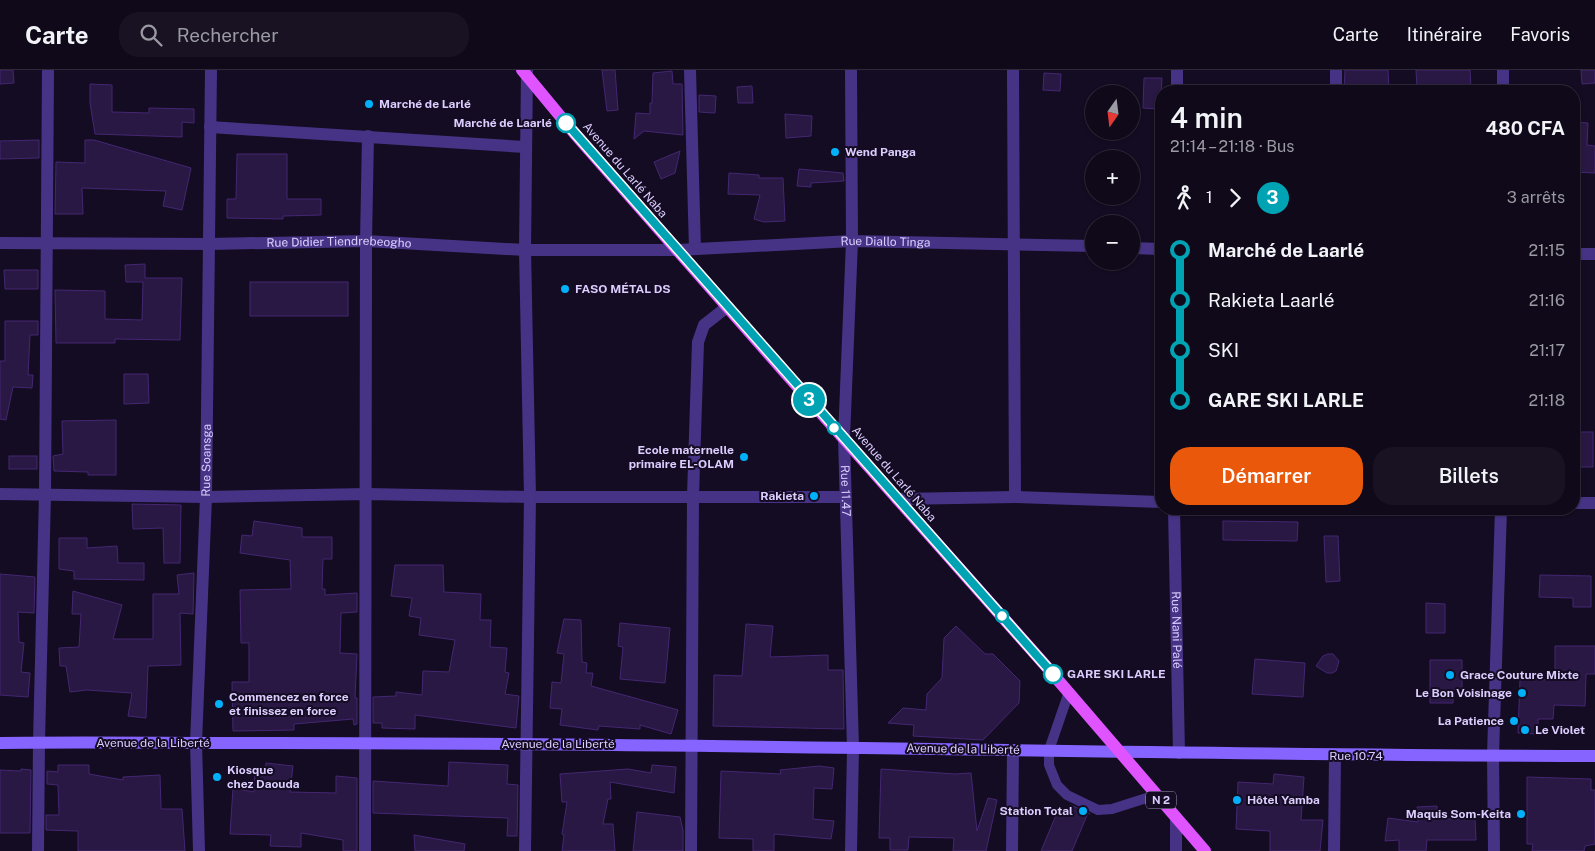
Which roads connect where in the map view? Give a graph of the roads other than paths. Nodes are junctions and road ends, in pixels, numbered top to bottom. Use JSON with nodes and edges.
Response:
{"nodes":[{"id":1,"x":48,"y":70,"type":"edge"},
{"id":2,"x":211,"y":70,"type":"edge"},
{"id":3,"x":690,"y":70,"type":"edge"},
{"id":4,"x":851,"y":70,"type":"edge"},
{"id":5,"x":1013,"y":70,"type":"edge"},
{"id":6,"x":1177,"y":70,"type":"edge"},
{"id":7,"x":1336,"y":70,"type":"edge"},
{"id":8,"x":1503,"y":70,"type":"edge"},
{"id":9,"x":525,"y":72,"type":"edge"},
{"id":10,"x":1177,"y":85,"type":"edge"},
{"id":11,"x":1336,"y":85,"type":"edge"},
{"id":12,"x":1502,"y":85,"type":"edge"},
{"id":13,"x":210,"y":127,"type":"junction"},
{"id":14,"x":368,"y":136,"type":"junction"},
{"id":15,"x":525,"y":148,"type":"junction"},
{"id":16,"x":366,"y":241,"type":"junction"},
{"id":17,"x":852,"y":241,"type":"junction"},
{"id":18,"x":0,"y":243,"type":"edge"},
{"id":19,"x":46,"y":244,"type":"junction"},
{"id":20,"x":208,"y":244,"type":"junction"},
{"id":21,"x":1012,"y":244,"type":"junction"},
{"id":22,"x":1085,"y":246,"type":"edge"},
{"id":23,"x":1140,"y":248,"type":"edge"},
{"id":24,"x":695,"y":249,"type":"junction"},
{"id":25,"x":1155,"y":249,"type":"edge"},
{"id":26,"x":525,"y":250,"type":"junction"},
{"id":27,"x":678,"y":250,"type":"junction"},
{"id":28,"x":1580,"y":254,"type":"edge"},
{"id":29,"x":1595,"y":254,"type":"edge"},
{"id":30,"x":727,"y":307,"type":"junction"},
{"id":31,"x":844,"y":438,"type":"junction"},
{"id":32,"x":0,"y":494,"type":"edge"},
{"id":33,"x":45,"y":494,"type":"junction"},
{"id":34,"x":367,"y":494,"type":"junction"},
{"id":35,"x":693,"y":496,"type":"junction"},
{"id":36,"x":206,"y":497,"type":"junction"},
{"id":37,"x":530,"y":497,"type":"junction"},
{"id":38,"x":845,"y":497,"type":"junction"},
{"id":39,"x":1015,"y":497,"type":"junction"},
{"id":40,"x":897,"y":499,"type":"junction"},
{"id":41,"x":1155,"y":502,"type":"edge"},
{"id":42,"x":1580,"y":503,"type":"edge"},
{"id":43,"x":1595,"y":503,"type":"edge"},
{"id":44,"x":1174,"y":515,"type":"edge"},
{"id":45,"x":1501,"y":515,"type":"edge"},
{"id":46,"x":1069,"y":692,"type":"junction"},
{"id":47,"x":38,"y":742,"type":"junction"},
{"id":48,"x":0,"y":743,"type":"edge"},
{"id":49,"x":196,"y":743,"type":"junction"},
{"id":50,"x":364,"y":743,"type":"junction"},
{"id":51,"x":526,"y":744,"type":"junction"},
{"id":52,"x":692,"y":745,"type":"junction"},
{"id":53,"x":853,"y":748,"type":"junction"},
{"id":54,"x":1049,"y":750,"type":"junction"},
{"id":55,"x":1117,"y":750,"type":"junction"},
{"id":56,"x":1013,"y":751,"type":"junction"},
{"id":57,"x":1179,"y":753,"type":"junction"},
{"id":58,"x":1335,"y":756,"type":"junction"},
{"id":59,"x":1493,"y":756,"type":"junction"},
{"id":60,"x":1595,"y":756,"type":"edge"},
{"id":61,"x":1156,"y":795,"type":"junction"},
{"id":62,"x":1176,"y":818,"type":"junction"},
{"id":63,"x":38,"y":851,"type":"edge"},
{"id":64,"x":199,"y":851,"type":"edge"},
{"id":65,"x":365,"y":851,"type":"edge"},
{"id":66,"x":526,"y":851,"type":"edge"},
{"id":67,"x":691,"y":851,"type":"edge"},
{"id":68,"x":851,"y":851,"type":"edge"},
{"id":69,"x":1012,"y":851,"type":"edge"},
{"id":70,"x":1176,"y":851,"type":"edge"},
{"id":71,"x":1205,"y":851,"type":"edge"},
{"id":72,"x":1334,"y":851,"type":"edge"},
{"id":73,"x":1494,"y":851,"type":"edge"}],
"edges":[{"from":1,"to":19,"type":"street"},
{"from":2,"to":13,"type":"street","name":"Rue Soansga"},
{"from":3,"to":24,"type":"street"},
{"from":4,"to":17,"type":"street","name":"Rue 11.47"},
{"from":5,"to":21,"type":"street"},
{"from":6,"to":10,"type":"street"},
{"from":7,"to":11,"type":"street"},
{"from":8,"to":12,"type":"street"},
{"from":9,"to":15,"type":"street"},
{"from":9,"to":27,"type":"main road","name":"Avenue du Larlé Naba","number":"N 2"},
{"from":13,"to":14,"type":"street"},
{"from":13,"to":20,"type":"street","name":"Rue Soansga"},
{"from":14,"to":15,"type":"street"},
{"from":14,"to":16,"type":"street"},
{"from":15,"to":26,"type":"street"},
{"from":16,"to":20,"type":"street","name":"Rue Didier Tiendrebeogho"},
{"from":16,"to":26,"type":"street","name":"Rue Didier Tiendrebeogho"},
{"from":16,"to":34,"type":"street"},
{"from":17,"to":21,"type":"street","name":"Rue Diallo Tinga"},
{"from":17,"to":24,"type":"street","name":"Rue Diallo Tinga"},
{"from":17,"to":31,"type":"street","name":"Rue 11.47"},
{"from":18,"to":19,"type":"street","name":"Rue Didier Tiendrebeogho"},
{"from":19,"to":20,"type":"street","name":"Rue Didier Tiendrebeogho"},
{"from":19,"to":33,"type":"street"},
{"from":20,"to":36,"type":"street","name":"Rue Soansga"},
{"from":21,"to":22,"type":"street","name":"Rue Diallo Tinga"},
{"from":21,"to":39,"type":"street"},
{"from":23,"to":25,"type":"street"},
{"from":24,"to":27,"type":"street","name":"Rue Diallo Tinga"},
{"from":26,"to":27,"type":"street","name":"Rue Didier Tiendrebeogho"},
{"from":26,"to":37,"type":"street"},
{"from":27,"to":30,"type":"main road","name":"Avenue du Larlé Naba","number":"N 2"},
{"from":28,"to":29,"type":"street"},
{"from":30,"to":31,"type":"main road","name":"Avenue du Larlé Naba","number":"N 2"},
{"from":30,"to":35,"type":"street"},
{"from":31,"to":38,"type":"street","name":"Rue 11.47"},
{"from":31,"to":40,"type":"main road","name":"Avenue du Larlé Naba","number":"N 2"},
{"from":32,"to":33,"type":"street"},
{"from":33,"to":36,"type":"street"},
{"from":33,"to":47,"type":"street"},
{"from":34,"to":36,"type":"street"},
{"from":34,"to":37,"type":"street"},
{"from":34,"to":50,"type":"street"},
{"from":35,"to":37,"type":"street"},
{"from":35,"to":38,"type":"street"},
{"from":35,"to":52,"type":"street"},
{"from":36,"to":49,"type":"street","name":"Rue Soansga"},
{"from":37,"to":51,"type":"street"},
{"from":38,"to":53,"type":"street","name":"Rue 11.47"},
{"from":39,"to":40,"type":"street"},
{"from":39,"to":41,"type":"street"},
{"from":40,"to":46,"type":"main road","name":"Avenue du Larlé Naba","number":"N 2"},
{"from":42,"to":43,"type":"street"},
{"from":44,"to":57,"type":"street","name":"Rue Nani Palé"},
{"from":45,"to":59,"type":"street"},
{"from":46,"to":54,"type":"lane"},
{"from":46,"to":55,"type":"main road","name":"Avenue du Larlé Naba","number":"N 2"},
{"from":47,"to":48,"type":"main road","name":"Avenue de la Liberté"},
{"from":47,"to":49,"type":"main road","name":"Avenue de la Liberté"},
{"from":47,"to":63,"type":"street"},
{"from":49,"to":50,"type":"main road","name":"Avenue de la Liberté"},
{"from":49,"to":64,"type":"street","name":"Rue Soansga"},
{"from":50,"to":51,"type":"main road","name":"Avenue de la Liberté"},
{"from":50,"to":65,"type":"street"},
{"from":51,"to":52,"type":"main road","name":"Avenue de la Liberté"},
{"from":51,"to":66,"type":"street"},
{"from":52,"to":53,"type":"main road","name":"Avenue de la Liberté"},
{"from":52,"to":67,"type":"street"},
{"from":53,"to":56,"type":"main road","name":"Avenue de la Liberté"},
{"from":53,"to":68,"type":"street","name":"Rue 11.47"},
{"from":54,"to":55,"type":"main road","name":"Avenue de la Liberté"},
{"from":54,"to":56,"type":"main road","name":"Avenue de la Liberté"},
{"from":54,"to":61,"type":"lane"},
{"from":55,"to":57,"type":"main road","name":"Rue 10.74"},
{"from":55,"to":61,"type":"main road","name":"Avenue du Larlé Naba","number":"N 2"},
{"from":56,"to":69,"type":"street"},
{"from":57,"to":58,"type":"main road","name":"Rue 10.74"},
{"from":58,"to":59,"type":"main road","name":"Rue 10.74"},
{"from":58,"to":72,"type":"street"},
{"from":59,"to":60,"type":"main road","name":"Rue 10.74"},
{"from":59,"to":73,"type":"street"},
{"from":61,"to":62,"type":"main road","name":"Avenue du Larlé Naba","number":"N 2"},
{"from":62,"to":70,"type":"street"},
{"from":62,"to":71,"type":"main road","name":"Avenue du Larlé Naba","number":"N 2"}]}
